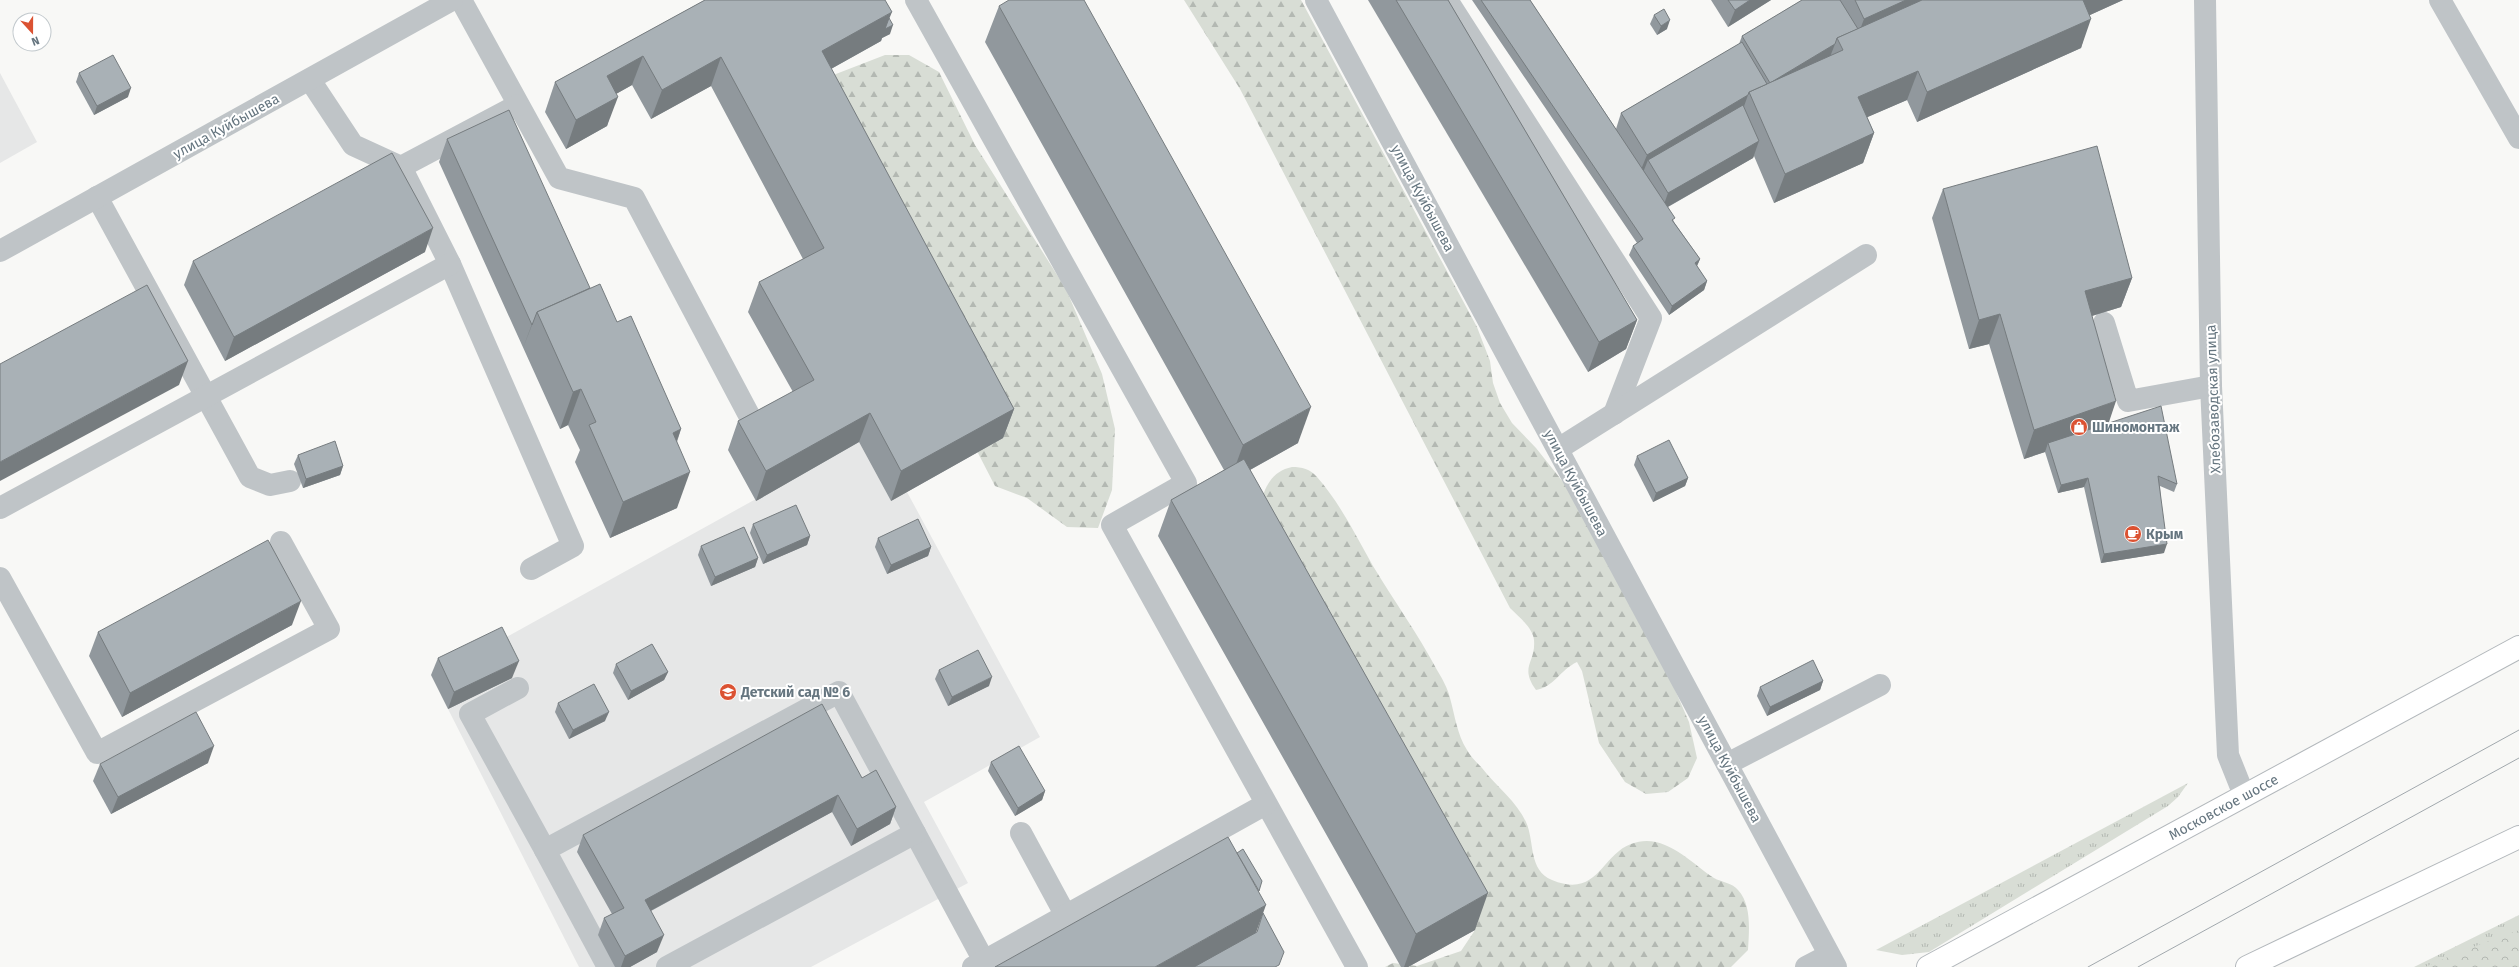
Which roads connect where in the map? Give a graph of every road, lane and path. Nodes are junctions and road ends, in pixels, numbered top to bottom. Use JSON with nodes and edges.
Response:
{"nodes":[{"id":1,"x":452,"y":0,"type":"edge"},
{"id":2,"x":461,"y":0,"type":"edge"},
{"id":3,"x":916,"y":0,"type":"edge"},
{"id":4,"x":1316,"y":0,"type":"edge"},
{"id":5,"x":1447,"y":0,"type":"edge"},
{"id":6,"x":2205,"y":0,"type":"edge"},
{"id":7,"x":2440,"y":0,"type":"edge"},
{"id":8,"x":310,"y":80,"type":"junction"},
{"id":9,"x":518,"y":104,"type":"junction"},
{"id":10,"x":2519,"y":138,"type":"edge"},
{"id":11,"x":401,"y":167,"type":"junction"},
{"id":12,"x":97,"y":197,"type":"junction"},
{"id":13,"x":0,"y":251,"type":"edge"},
{"id":14,"x":1866,"y":255,"type":"dead end"},
{"id":15,"x":450,"y":264,"type":"junction"},
{"id":16,"x":2104,"y":323,"type":"dead end"},
{"id":17,"x":2211,"y":386,"type":"junction"},
{"id":18,"x":206,"y":396,"type":"junction"},
{"id":19,"x":1614,"y":414,"type":"junction"},
{"id":20,"x":750,"y":417,"type":"edge"},
{"id":21,"x":1558,"y":449,"type":"junction"},
{"id":22,"x":290,"y":481,"type":"dead end"},
{"id":23,"x":0,"y":508,"type":"edge"},
{"id":24,"x":281,"y":542,"type":"dead end"},
{"id":25,"x":531,"y":569,"type":"dead end"},
{"id":26,"x":0,"y":578,"type":"edge"},
{"id":27,"x":2519,"y":647,"type":"edge"},
{"id":28,"x":1880,"y":685,"type":"dead end"},
{"id":29,"x":518,"y":688,"type":"dead end"},
{"id":30,"x":1727,"y":764,"type":"junction"},
{"id":31,"x":2244,"y":795,"type":"junction"},
{"id":32,"x":1266,"y":804,"type":"junction"},
{"id":33,"x":915,"y":833,"type":"junction"},
{"id":34,"x":1021,"y":833,"type":"dead end"},
{"id":35,"x":2519,"y":837,"type":"edge"},
{"id":36,"x":545,"y":850,"type":"junction"},
{"id":37,"x":1066,"y":916,"type":"junction"},
{"id":38,"x":1833,"y":961,"type":"edge"},
{"id":39,"x":979,"y":964,"type":"edge"},
{"id":40,"x":608,"y":967,"type":"edge"},
{"id":41,"x":667,"y":967,"type":"edge"},
{"id":42,"x":1357,"y":967,"type":"edge"},
{"id":43,"x":1806,"y":967,"type":"edge"},
{"id":44,"x":1928,"y":967,"type":"edge"},
{"id":45,"x":2247,"y":967,"type":"edge"}],
"edges":[{"from":1,"to":8,"type":"street","name":"улица Куйбышева"},
{"from":2,"to":9,"type":"street"},
{"from":3,"to":32,"type":"street"},
{"from":4,"to":21,"type":"street","name":"улица Куйбышева"},
{"from":5,"to":19,"type":"street"},
{"from":6,"to":17,"type":"street","name":"Хлебозаводская улица"},
{"from":7,"to":10,"type":"street"},
{"from":8,"to":11,"type":"street"},
{"from":8,"to":12,"type":"street","name":"улица Куйбышева"},
{"from":9,"to":11,"type":"street"},
{"from":9,"to":20,"type":"street"},
{"from":11,"to":15,"type":"street"},
{"from":12,"to":13,"type":"street","name":"улица Куйбышева"},
{"from":12,"to":18,"type":"street"},
{"from":14,"to":19,"type":"street"},
{"from":15,"to":18,"type":"street"},
{"from":15,"to":25,"type":"street"},
{"from":16,"to":17,"type":"street"},
{"from":17,"to":31,"type":"street","name":"Хлебозаводская улица"},
{"from":18,"to":22,"type":"street"},
{"from":18,"to":23,"type":"street"},
{"from":19,"to":21,"type":"street"},
{"from":21,"to":30,"type":"street","name":"улица Куйбышева"},
{"from":24,"to":26,"type":"street"},
{"from":27,"to":31,"type":"main road","name":"Московское шоссе"},
{"from":28,"to":30,"type":"street"},
{"from":29,"to":36,"type":"street"},
{"from":30,"to":38,"type":"street","name":"улица Куйбышева"},
{"from":31,"to":44,"type":"main road","name":"Московское шоссе"},
{"from":32,"to":37,"type":"street"},
{"from":32,"to":42,"type":"street"},
{"from":33,"to":36,"type":"street"},
{"from":33,"to":39,"type":"street"},
{"from":33,"to":41,"type":"street"},
{"from":34,"to":37,"type":"street"},
{"from":35,"to":45,"type":"main road"},
{"from":36,"to":40,"type":"street"},
{"from":37,"to":39,"type":"street"},
{"from":38,"to":43,"type":"street"}]}
